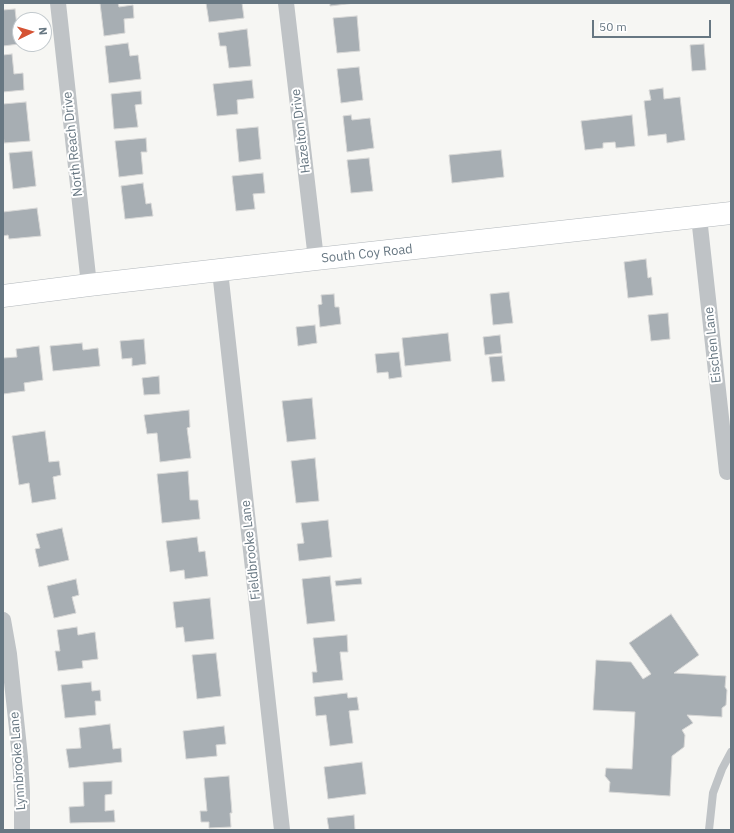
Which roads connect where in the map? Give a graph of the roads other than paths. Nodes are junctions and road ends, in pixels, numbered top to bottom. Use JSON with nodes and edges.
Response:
{"nodes":[{"id":1,"x":58,"y":3,"type":"edge"},
{"id":2,"x":286,"y":3,"type":"edge"},
{"id":3,"x":731,"y":213,"type":"edge"},
{"id":4,"x":699,"y":217,"type":"junction"},
{"id":5,"x":316,"y":260,"type":"junction"},
{"id":6,"x":220,"y":271,"type":"junction"},
{"id":7,"x":89,"y":285,"type":"junction"},
{"id":8,"x":3,"y":296,"type":"edge"},
{"id":9,"x":727,"y":472,"type":"dead end"},
{"id":10,"x":3,"y":620,"type":"edge"},
{"id":11,"x":731,"y":752,"type":"edge"},
{"id":12,"x":22,"y":830,"type":"edge"},
{"id":13,"x":282,"y":830,"type":"edge"},
{"id":14,"x":709,"y":830,"type":"edge"}],
"edges":[{"from":1,"to":7,"type":"street","name":"North Reach Drive"},
{"from":2,"to":5,"type":"street","name":"Hazelton Drive"},
{"from":3,"to":4,"type":"street","name":"South Coy Road"},
{"from":4,"to":5,"type":"street","name":"South Coy Road"},
{"from":4,"to":9,"type":"street","name":"Eischen Lane"},
{"from":5,"to":6,"type":"street","name":"South Coy Road"},
{"from":6,"to":7,"type":"street","name":"South Coy Road"},
{"from":6,"to":13,"type":"street","name":"Fieldbrooke Lane"},
{"from":7,"to":8,"type":"street","name":"South Coy Road"},
{"from":10,"to":12,"type":"street","name":"Lynnbrooke Lane"},
{"from":11,"to":14,"type":"lane"}]}
